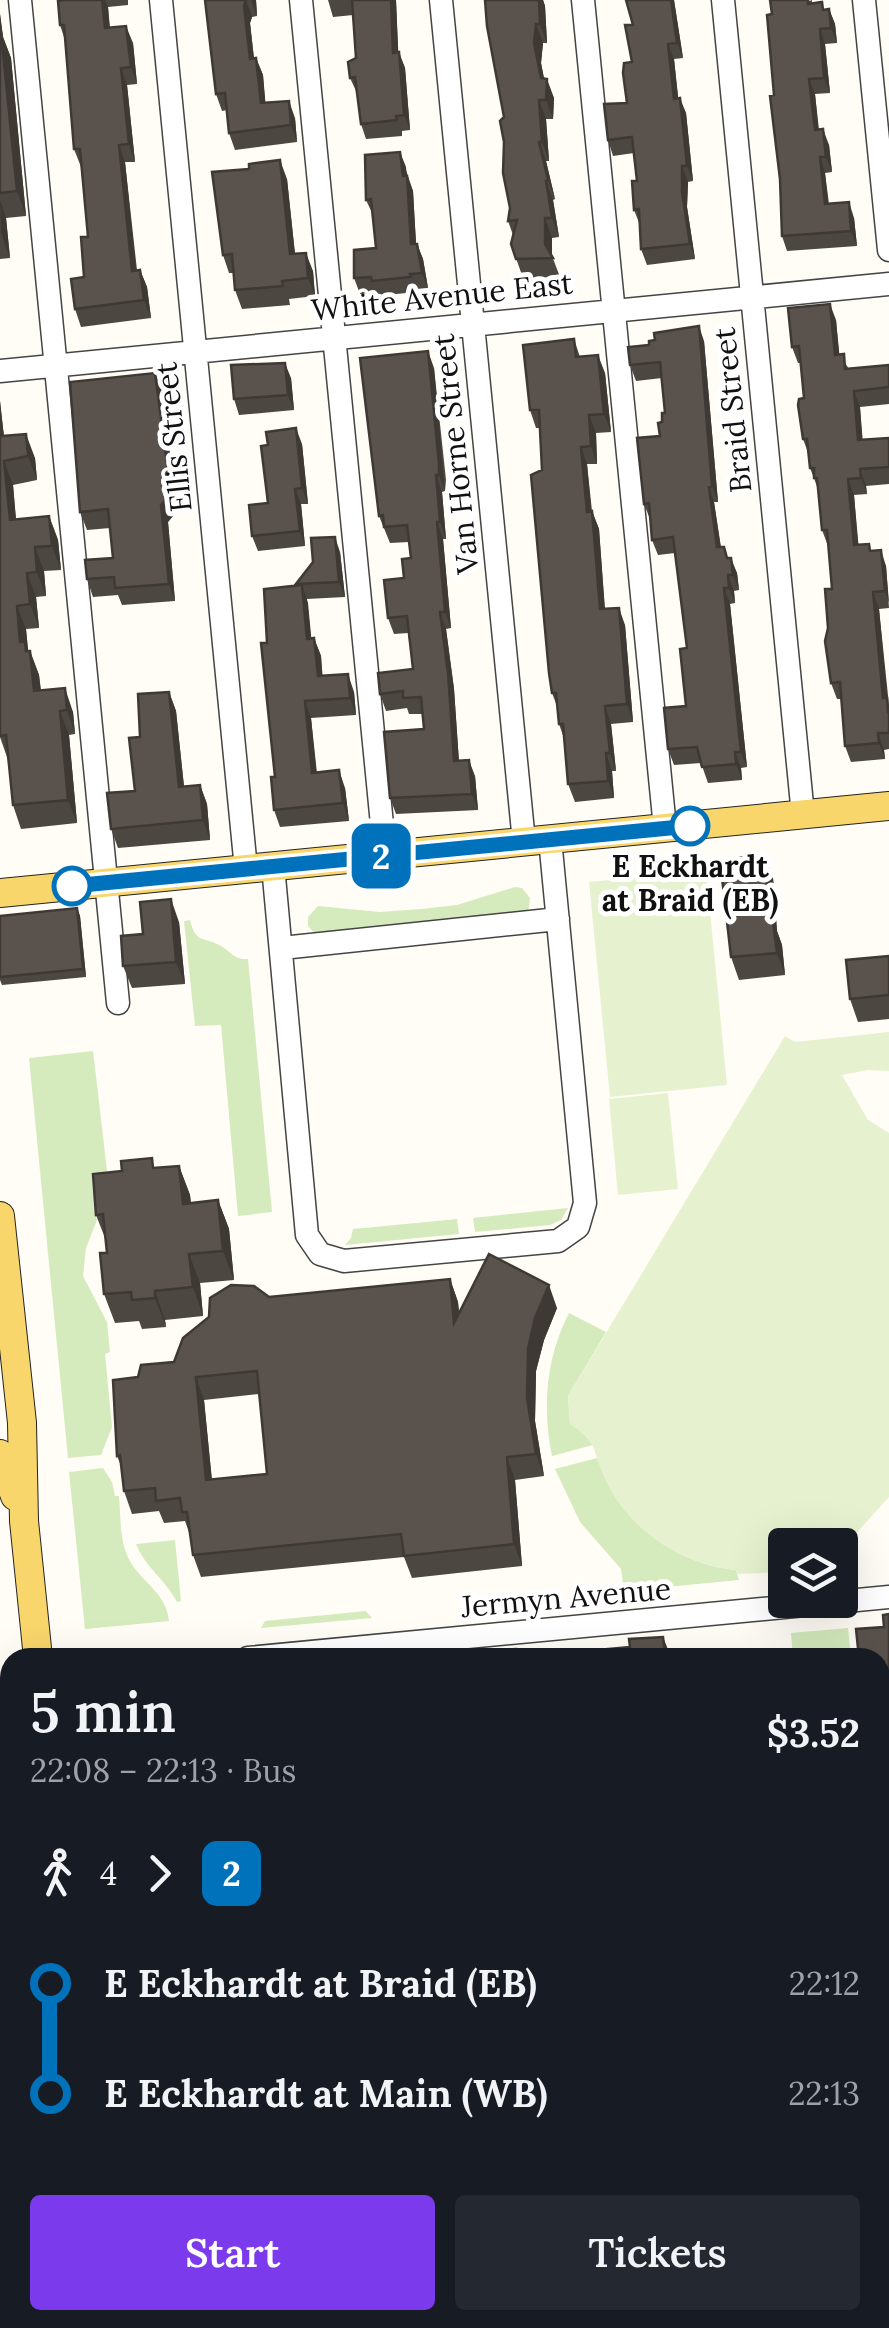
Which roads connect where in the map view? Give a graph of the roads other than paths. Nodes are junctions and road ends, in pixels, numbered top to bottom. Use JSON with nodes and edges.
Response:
{"nodes":[{"id":1,"x":20,"y":0,"type":"edge"},
{"id":2,"x":161,"y":0,"type":"edge"},
{"id":3,"x":302,"y":0,"type":"edge"},
{"id":4,"x":441,"y":0,"type":"edge"},
{"id":5,"x":583,"y":0,"type":"edge"},
{"id":6,"x":723,"y":0,"type":"edge"},
{"id":7,"x":864,"y":0,"type":"edge"},
{"id":8,"x":889,"y":250,"type":"edge"},
{"id":9,"x":889,"y":284,"type":"edge"},
{"id":10,"x":752,"y":297,"type":"junction"},
{"id":11,"x":614,"y":310,"type":"junction"},
{"id":12,"x":473,"y":324,"type":"junction"},
{"id":13,"x":334,"y":338,"type":"junction"},
{"id":14,"x":195,"y":351,"type":"junction"},
{"id":15,"x":56,"y":365,"type":"junction"},
{"id":16,"x":0,"y":370,"type":"edge"},
{"id":17,"x":889,"y":806,"type":"edge"},
{"id":18,"x":802,"y":815,"type":"junction"},
{"id":19,"x":665,"y":828,"type":"junction"},
{"id":20,"x":537,"y":840,"type":"junction"},
{"id":21,"x":385,"y":855,"type":"junction"},
{"id":22,"x":260,"y":868,"type":"junction"},
{"id":23,"x":106,"y":882,"type":"junction"},
{"id":24,"x":0,"y":893,"type":"edge"},
{"id":25,"x":558,"y":919,"type":"junction"},
{"id":26,"x":282,"y":948,"type":"junction"},
{"id":27,"x":118,"y":1003,"type":"dead end"},
{"id":28,"x":0,"y":1216,"type":"edge"},
{"id":29,"x":0,"y":1454,"type":"edge"},
{"id":30,"x":24,"y":1521,"type":"junction"},
{"id":31,"x":889,"y":1596,"type":"edge"},
{"id":32,"x":37,"y":1648,"type":"edge"},
{"id":33,"x":351,"y":1648,"type":"edge"}],
"edges":[{"from":1,"to":15,"type":"street"},
{"from":2,"to":14,"type":"street","name":"Ellis Street"},
{"from":3,"to":13,"type":"street"},
{"from":4,"to":12,"type":"street","name":"Van Horne Street"},
{"from":5,"to":11,"type":"street"},
{"from":6,"to":10,"type":"street","name":"Braid Street"},
{"from":7,"to":8,"type":"street"},
{"from":9,"to":10,"type":"street","name":"White Avenue East"},
{"from":10,"to":11,"type":"street","name":"White Avenue East"},
{"from":10,"to":18,"type":"street","name":"Braid Street"},
{"from":11,"to":12,"type":"street","name":"White Avenue East"},
{"from":11,"to":19,"type":"street"},
{"from":12,"to":13,"type":"street","name":"White Avenue East"},
{"from":12,"to":20,"type":"street","name":"Van Horne Street"},
{"from":13,"to":14,"type":"street","name":"White Avenue East"},
{"from":13,"to":21,"type":"street"},
{"from":14,"to":15,"type":"street","name":"White Avenue East"},
{"from":14,"to":22,"type":"street","name":"Ellis Street"},
{"from":15,"to":16,"type":"street","name":"White Avenue East"},
{"from":15,"to":23,"type":"street"},
{"from":17,"to":18,"type":"main road"},
{"from":18,"to":19,"type":"main road"},
{"from":19,"to":20,"type":"main road"},
{"from":20,"to":21,"type":"main road"},
{"from":20,"to":25,"type":"street","name":"Van Horne Street"},
{"from":21,"to":22,"type":"main road"},
{"from":22,"to":23,"type":"main road"},
{"from":22,"to":26,"type":"street","name":"Ellis Street"},
{"from":23,"to":24,"type":"main road"},
{"from":23,"to":27,"type":"street"},
{"from":25,"to":26,"type":"street"},
{"from":25,"to":26,"type":"street","name":"Van Horne Street"},
{"from":28,"to":30,"type":"main road"},
{"from":29,"to":30,"type":"main road"},
{"from":30,"to":32,"type":"main road"},
{"from":31,"to":33,"type":"street","name":"Jermyn Avenue"}]}
